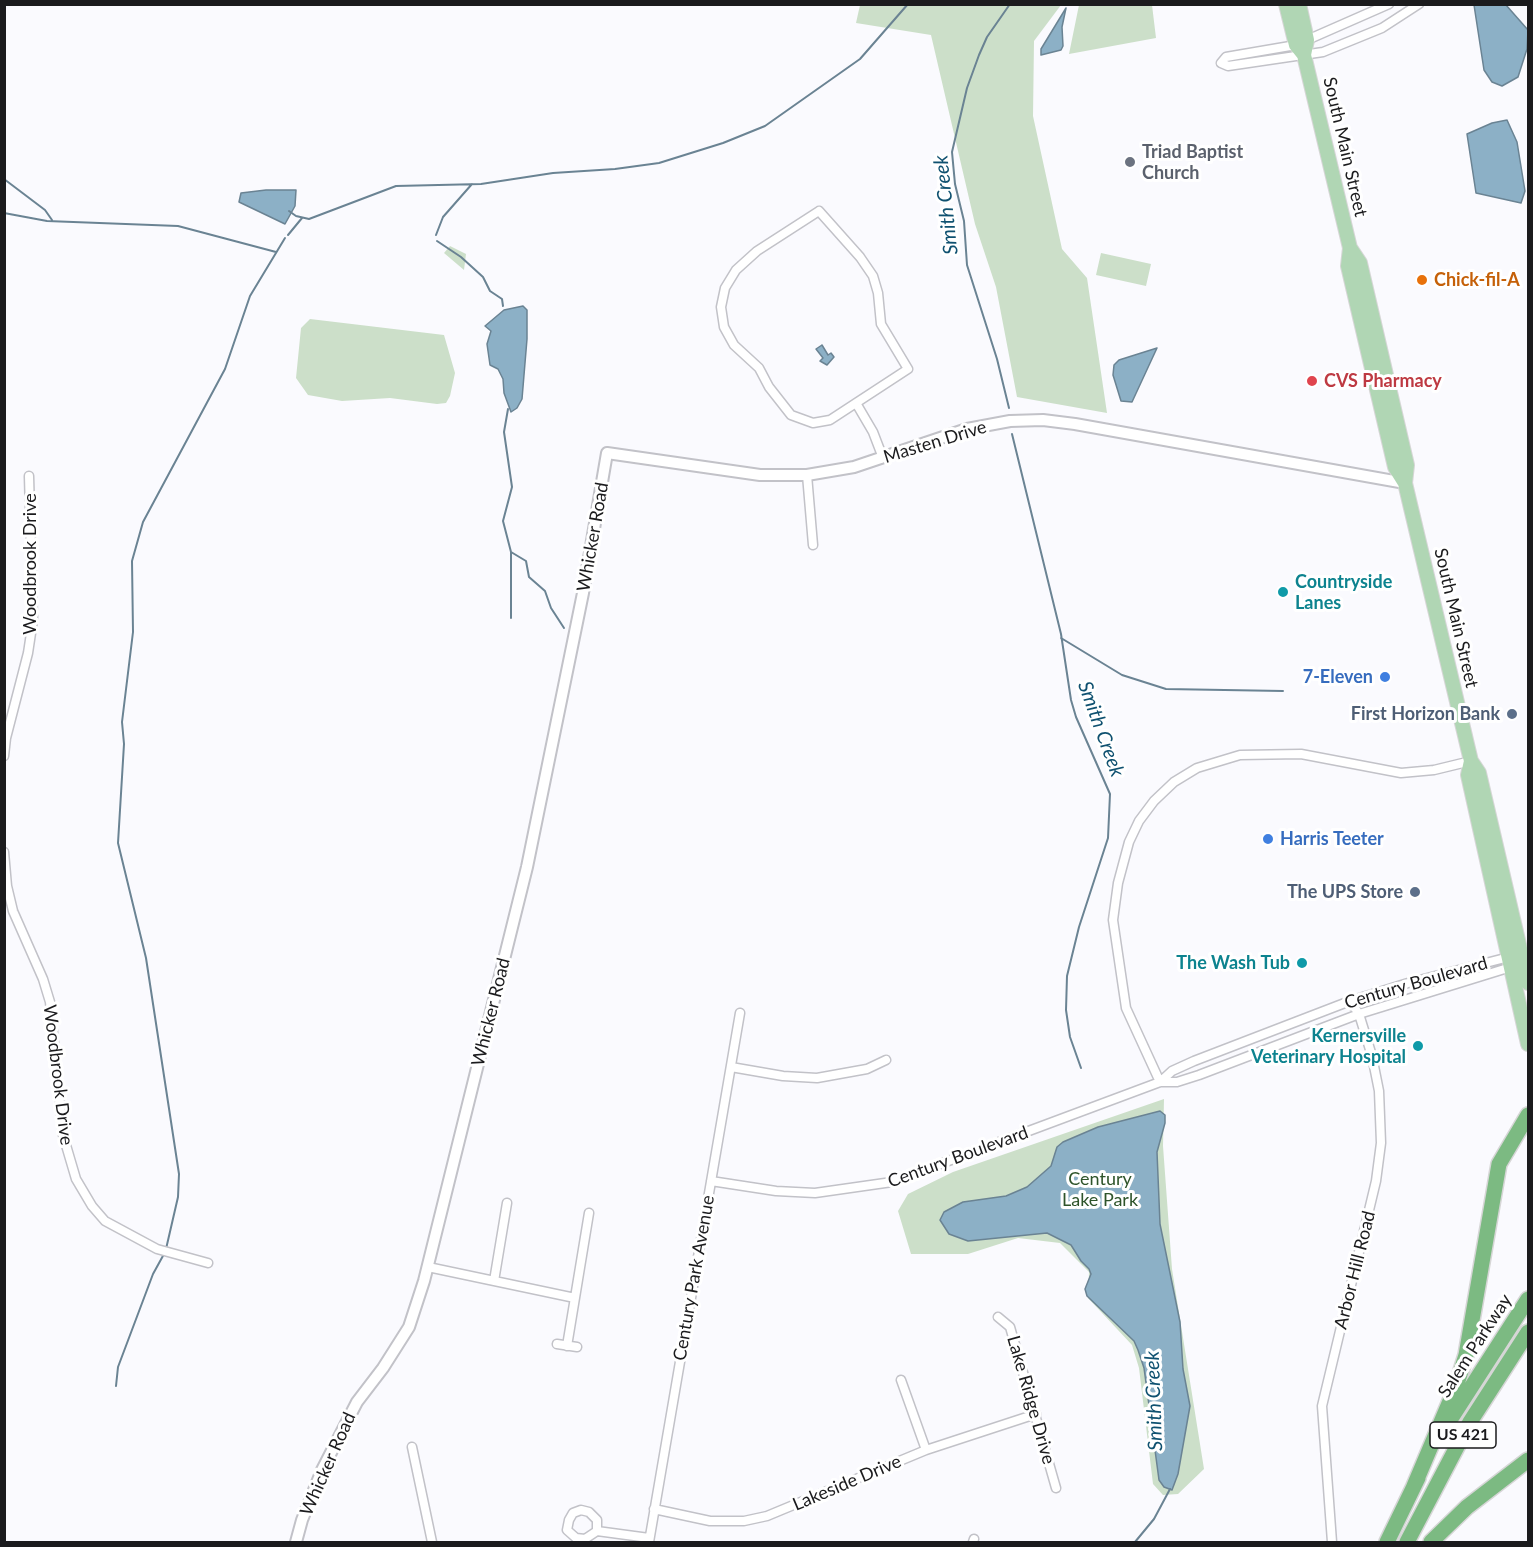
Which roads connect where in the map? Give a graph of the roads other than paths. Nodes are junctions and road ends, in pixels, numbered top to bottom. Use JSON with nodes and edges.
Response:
{"nodes":[{"id":1,"x":1286,"y":4,"type":"edge"},
{"id":2,"x":1299,"y":4,"type":"edge"},
{"id":3,"x":1389,"y":4,"type":"edge"},
{"id":4,"x":1419,"y":4,"type":"edge"},
{"id":5,"x":1303,"y":46,"type":"junction"},
{"id":6,"x":856,"y":403,"type":"junction"},
{"id":7,"x":607,"y":453,"type":"joint"},
{"id":8,"x":883,"y":458,"type":"junction"},
{"id":9,"x":807,"y":475,"type":"junction"},
{"id":10,"x":29,"y":476,"type":"dead end"},
{"id":11,"x":1405,"y":483,"type":"junction"},
{"id":12,"x":813,"y":545,"type":"dead end"},
{"id":13,"x":4,"y":756,"type":"edge"},
{"id":14,"x":1471,"y":761,"type":"junction"},
{"id":15,"x":4,"y":852,"type":"edge"},
{"id":16,"x":1510,"y":962,"type":"junction"},
{"id":17,"x":1452,"y":971,"type":"junction"},
{"id":18,"x":1528,"y":982,"type":"edge"},
{"id":19,"x":1454,"y":983,"type":"junction"},
{"id":20,"x":1350,"y":1001,"type":"junction"},
{"id":21,"x":740,"y":1013,"type":"dead end"},
{"id":22,"x":1359,"y":1014,"type":"junction"},
{"id":23,"x":1528,"y":1044,"type":"edge"},
{"id":24,"x":1226,"y":1048,"type":"junction"},
{"id":25,"x":886,"y":1060,"type":"dead end"},
{"id":26,"x":1230,"y":1064,"type":"junction"},
{"id":27,"x":731,"y":1067,"type":"junction"},
{"id":28,"x":1160,"y":1082,"type":"junction"},
{"id":29,"x":1528,"y":1115,"type":"edge"},
{"id":30,"x":711,"y":1181,"type":"junction"},
{"id":31,"x":507,"y":1203,"type":"dead end"},
{"id":32,"x":589,"y":1213,"type":"dead end"},
{"id":33,"x":208,"y":1263,"type":"dead end"},
{"id":34,"x":428,"y":1267,"type":"junction"},
{"id":35,"x":495,"y":1281,"type":"junction"},
{"id":36,"x":575,"y":1298,"type":"junction"},
{"id":37,"x":1528,"y":1299,"type":"edge"},
{"id":38,"x":998,"y":1317,"type":"dead end"},
{"id":39,"x":1528,"y":1332,"type":"edge"},
{"id":40,"x":557,"y":1344,"type":"dead end"},
{"id":41,"x":567,"y":1346,"type":"junction"},
{"id":42,"x":577,"y":1347,"type":"dead end"},
{"id":43,"x":901,"y":1380,"type":"dead end"},
{"id":44,"x":1036,"y":1414,"type":"junction"},
{"id":45,"x":412,"y":1447,"type":"dead end"},
{"id":46,"x":926,"y":1450,"type":"junction"},
{"id":47,"x":1528,"y":1460,"type":"edge"},
{"id":48,"x":1414,"y":1486,"type":"junction"},
{"id":49,"x":1056,"y":1488,"type":"dead end"},
{"id":50,"x":654,"y":1509,"type":"junction"},
{"id":51,"x":597,"y":1531,"type":"dead end"},
{"id":52,"x":649,"y":1540,"type":"edge"},
{"id":53,"x":296,"y":1542,"type":"edge"},
{"id":54,"x":432,"y":1542,"type":"edge"},
{"id":55,"x":1332,"y":1542,"type":"edge"},
{"id":56,"x":1387,"y":1542,"type":"edge"},
{"id":57,"x":1407,"y":1542,"type":"edge"},
{"id":58,"x":1431,"y":1542,"type":"edge"}],
"edges":[{"from":1,"to":5,"type":"main road","name":"South Main Street"},
{"from":2,"to":5,"type":"main road","name":"South Main Street"},
{"from":3,"to":5,"type":"street"},
{"from":4,"to":5,"type":"street"},
{"from":5,"to":5,"type":"street"},
{"from":5,"to":11,"type":"main road","name":"South Main Street"},
{"from":6,"to":6,"type":"street"},
{"from":6,"to":8,"type":"street"},
{"from":7,"to":9,"type":"street","name":"Masten Drive"},
{"from":7,"to":34,"type":"street","name":"Whicker Road"},
{"from":8,"to":9,"type":"street","name":"Masten Drive"},
{"from":8,"to":11,"type":"street","name":"Masten Drive"},
{"from":9,"to":12,"type":"street"},
{"from":10,"to":13,"type":"street","name":"Woodbrook Drive"},
{"from":11,"to":14,"type":"main road","name":"South Main Street"},
{"from":14,"to":16,"type":"main road","name":"South Main Street"},
{"from":14,"to":18,"type":"main road","name":"South Main Street"},
{"from":14,"to":28,"type":"street"},
{"from":15,"to":33,"type":"street","name":"Woodbrook Drive"},
{"from":16,"to":17,"type":"street","name":"Century Boulevard"},
{"from":16,"to":19,"type":"street","name":"Century Boulevard"},
{"from":16,"to":23,"type":"main road","name":"South Main Street"},
{"from":17,"to":19,"type":"street"},
{"from":17,"to":20,"type":"street","name":"Century Boulevard"},
{"from":19,"to":22,"type":"street","name":"Century Boulevard"},
{"from":20,"to":22,"type":"street","name":"Arbor Hill Road"},
{"from":20,"to":24,"type":"street","name":"Century Boulevard"},
{"from":21,"to":27,"type":"street","name":"Century Park Avenue"},
{"from":22,"to":26,"type":"street","name":"Century Boulevard"},
{"from":22,"to":55,"type":"street","name":"Arbor Hill Road"},
{"from":24,"to":26,"type":"street"},
{"from":24,"to":28,"type":"street","name":"Century Boulevard"},
{"from":25,"to":27,"type":"street"},
{"from":26,"to":28,"type":"street","name":"Century Boulevard"},
{"from":27,"to":30,"type":"street","name":"Century Park Avenue"},
{"from":28,"to":30,"type":"street","name":"Century Boulevard"},
{"from":29,"to":48,"type":"highway"},
{"from":30,"to":50,"type":"street","name":"Century Park Avenue"},
{"from":31,"to":35,"type":"street"},
{"from":32,"to":36,"type":"street"},
{"from":34,"to":35,"type":"street"},
{"from":34,"to":53,"type":"street","name":"Whicker Road"},
{"from":35,"to":36,"type":"street"},
{"from":36,"to":41,"type":"street"},
{"from":37,"to":48,"type":"highway","name":"Salem Parkway","number":"US 421"},
{"from":38,"to":44,"type":"street","name":"Lake Ridge Drive"},
{"from":39,"to":57,"type":"highway","name":"Salem Parkway","number":"US 421"},
{"from":40,"to":41,"type":"street"},
{"from":41,"to":42,"type":"street"},
{"from":43,"to":46,"type":"street"},
{"from":44,"to":46,"type":"street","name":"Lakeside Drive"},
{"from":44,"to":49,"type":"street","name":"Lake Ridge Drive"},
{"from":45,"to":54,"type":"street"},
{"from":46,"to":50,"type":"street","name":"Lakeside Drive"},
{"from":47,"to":58,"type":"highway"},
{"from":48,"to":56,"type":"highway","name":"Salem Parkway","number":"US 421"},
{"from":50,"to":52,"type":"street","name":"Century Park Avenue"},
{"from":51,"to":52,"type":"street"}]}
